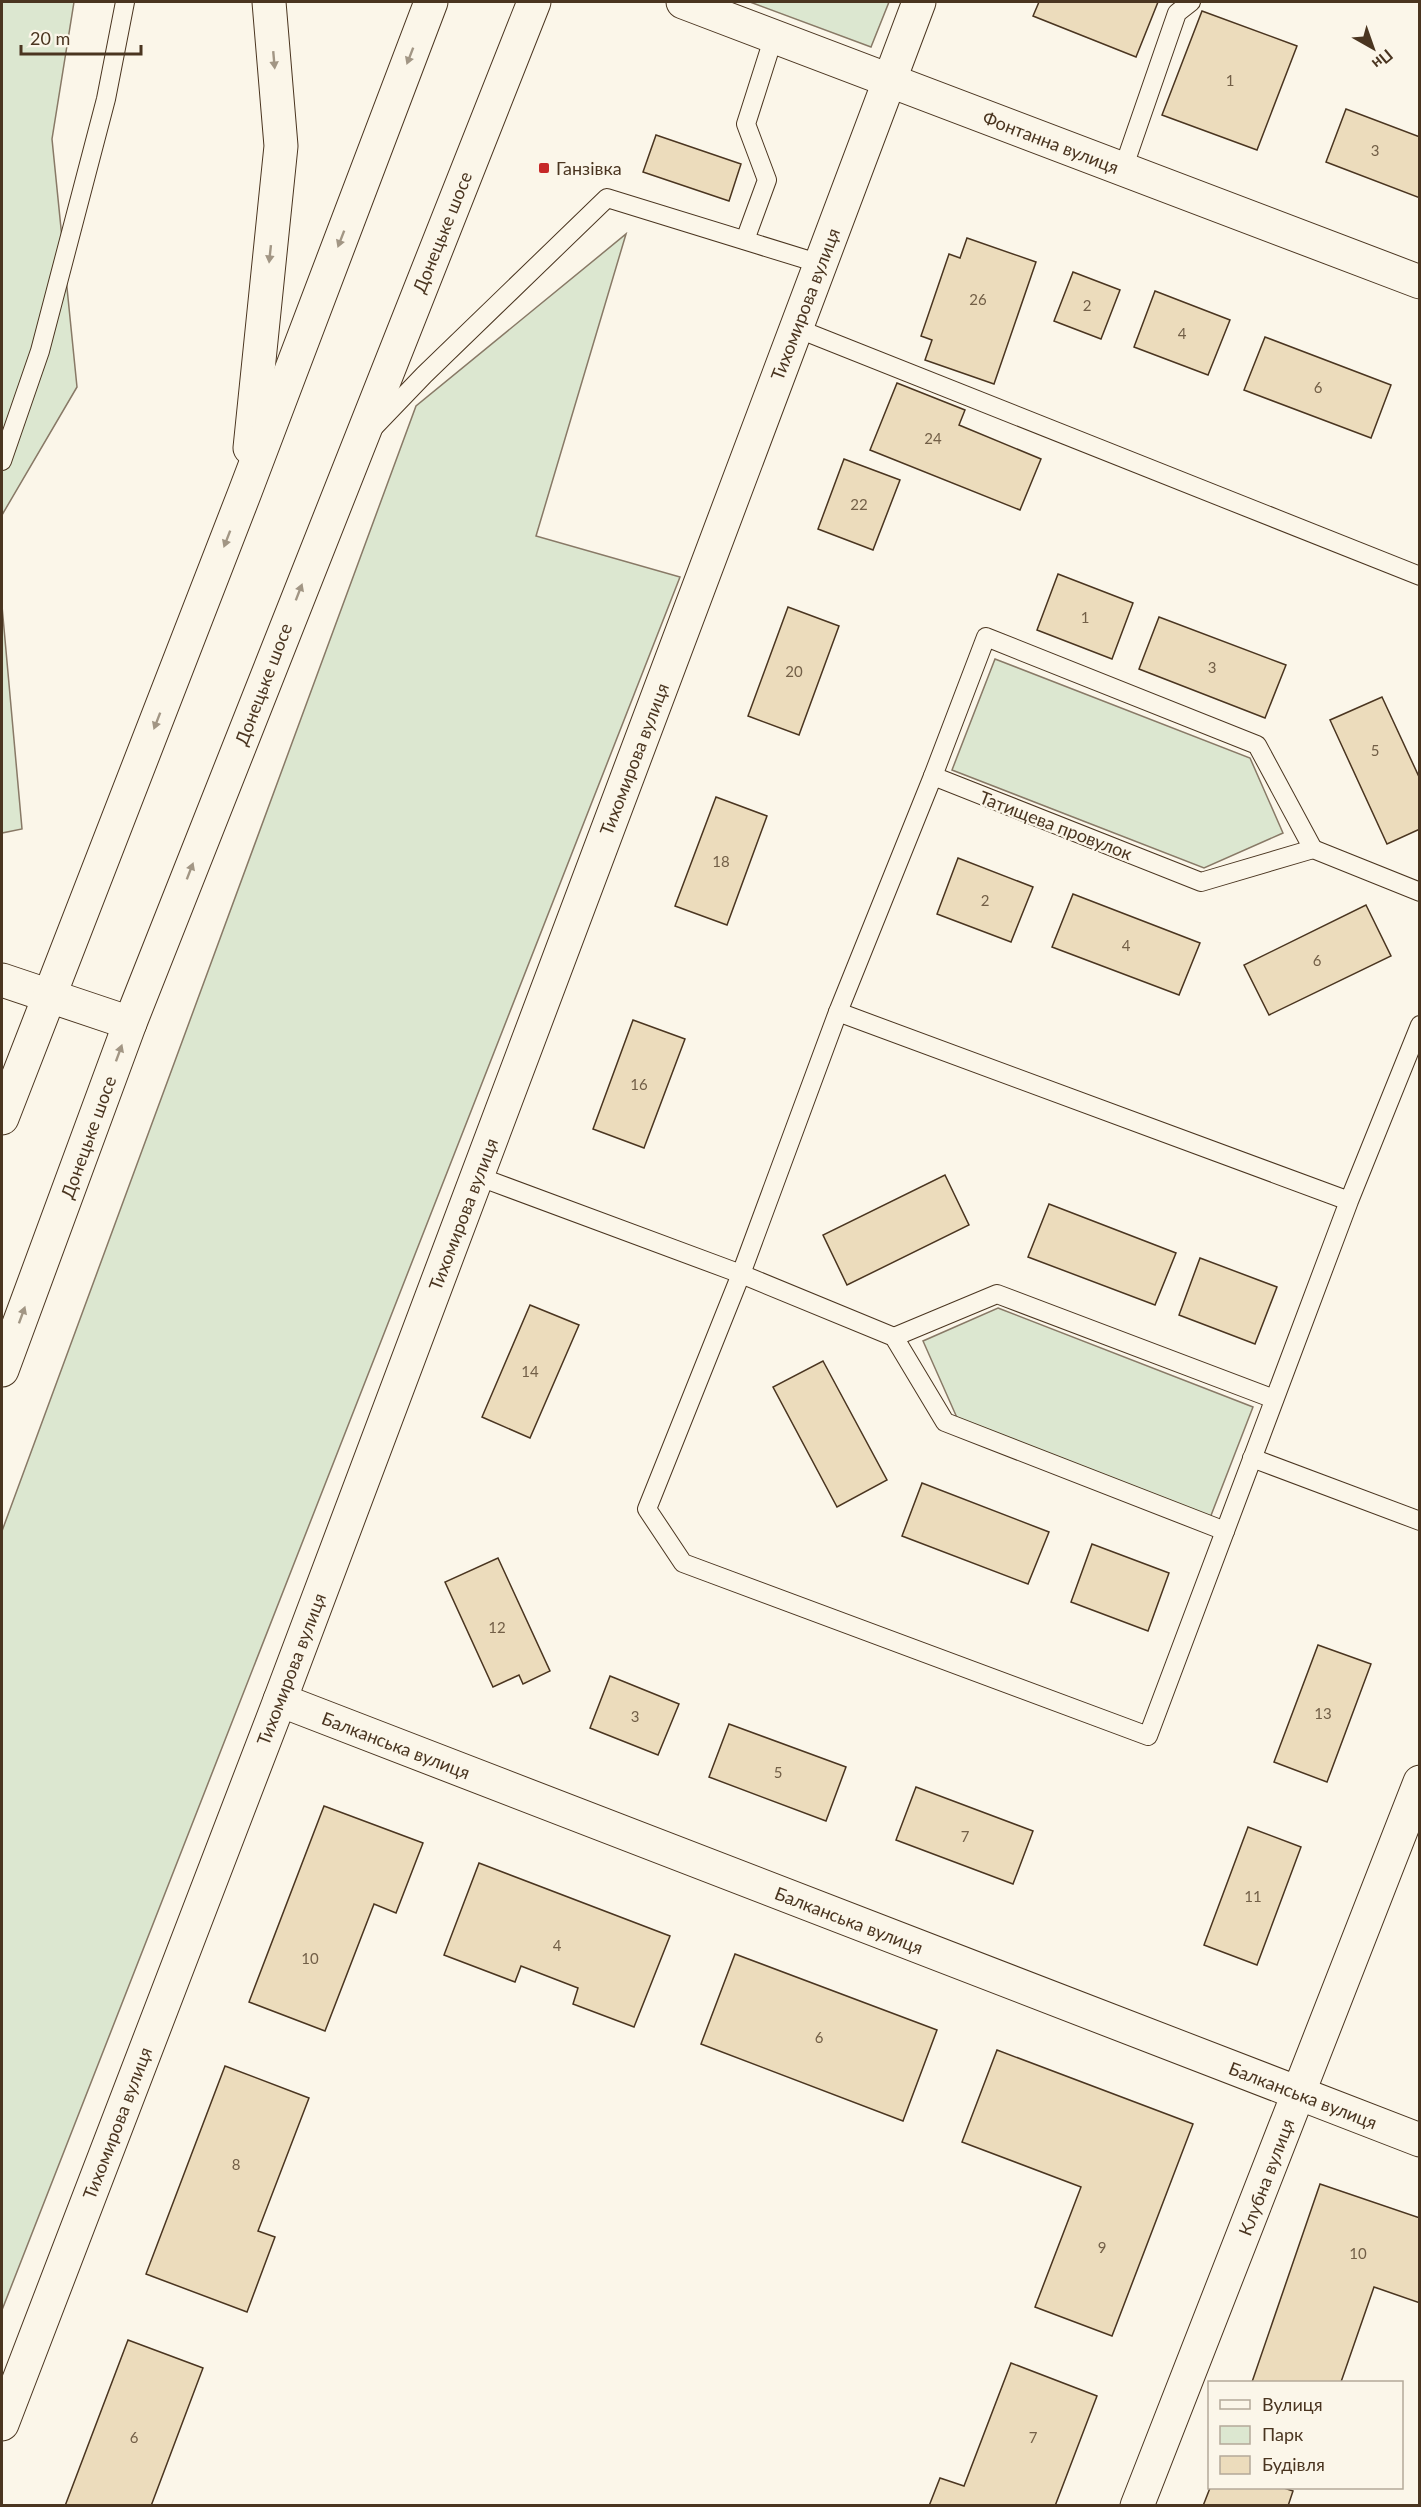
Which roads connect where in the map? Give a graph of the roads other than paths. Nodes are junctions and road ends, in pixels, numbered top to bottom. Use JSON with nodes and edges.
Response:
{"nodes":[{"id":1,"x":125,"y":2,"type":"edge"},
{"id":2,"x":269,"y":2,"type":"edge"},
{"id":3,"x":431,"y":2,"type":"edge"},
{"id":4,"x":534,"y":2,"type":"edge"},
{"id":5,"x":683,"y":2,"type":"edge"},
{"id":6,"x":919,"y":2,"type":"edge"},
{"id":7,"x":1191,"y":2,"type":"edge"},
{"id":8,"x":774,"y":36,"type":"junction"},
{"id":9,"x":890,"y":80,"type":"junction"},
{"id":10,"x":1123,"y":169,"type":"junction"},
{"id":11,"x":745,"y":240,"type":"junction"},
{"id":12,"x":821,"y":264,"type":"junction"},
{"id":13,"x":1419,"y":282,"type":"edge"},
{"id":14,"x":796,"y":328,"type":"junction"},
{"id":15,"x":357,"y":444,"type":"junction"},
{"id":16,"x":2,"y":461,"type":"edge"},
{"id":17,"x":245,"y":492,"type":"junction"},
{"id":18,"x":1419,"y":576,"type":"edge"},
{"id":19,"x":933,"y":776,"type":"junction"},
{"id":20,"x":1313,"y":849,"type":"junction"},
{"id":21,"x":1419,"y":892,"type":"edge"},
{"id":22,"x":2,"y":980,"type":"edge"},
{"id":23,"x":49,"y":996,"type":"junction"},
{"id":24,"x":838,"y":1012,"type":"junction"},
{"id":25,"x":130,"y":1023,"type":"junction"},
{"id":26,"x":1419,"y":1025,"type":"edge"},
{"id":27,"x":4,"y":1104,"type":"edge"},
{"id":28,"x":477,"y":1176,"type":"junction"},
{"id":29,"x":1349,"y":1201,"type":"junction"},
{"id":30,"x":741,"y":1274,"type":"junction"},
{"id":31,"x":894,"y":1337,"type":"junction"},
{"id":32,"x":2,"y":1370,"type":"edge"},
{"id":33,"x":1274,"y":1399,"type":"junction"},
{"id":34,"x":1252,"y":1458,"type":"junction"},
{"id":35,"x":1419,"y":1521,"type":"edge"},
{"id":36,"x":1225,"y":1531,"type":"junction"},
{"id":37,"x":280,"y":1700,"type":"junction"},
{"id":38,"x":1419,"y":1782,"type":"edge"},
{"id":39,"x":1299,"y":2094,"type":"junction"},
{"id":40,"x":1419,"y":2140,"type":"edge"},
{"id":41,"x":2,"y":2424,"type":"edge"},
{"id":42,"x":1137,"y":2505,"type":"edge"}],
"edges":[{"from":1,"to":16,"type":"lane"},
{"from":2,"to":17,"type":"street","one_way":true},
{"from":3,"to":17,"type":"street","one_way":true},
{"from":4,"to":15,"type":"street","name":"Донецьке шосе"},
{"from":5,"to":8,"type":"street","name":"Фонтанна вулиця"},
{"from":6,"to":9,"type":"street","name":"Тихомирова вулиця"},
{"from":7,"to":10,"type":"lane"},
{"from":8,"to":9,"type":"street","name":"Фонтанна вулиця"},
{"from":8,"to":11,"type":"lane"},
{"from":9,"to":10,"type":"street","name":"Фонтанна вулиця"},
{"from":9,"to":12,"type":"street","name":"Тихомирова вулиця"},
{"from":10,"to":13,"type":"street","name":"Фонтанна вулиця"},
{"from":11,"to":12,"type":"lane"},
{"from":11,"to":15,"type":"lane"},
{"from":12,"to":14,"type":"street","name":"Тихомирова вулиця"},
{"from":14,"to":18,"type":"lane"},
{"from":14,"to":28,"type":"street","name":"Тихомирова вулиця"},
{"from":25,"to":15,"type":"street","name":"Донецьке шосе","one_way":true},
{"from":17,"to":23,"type":"street","one_way":true},
{"from":19,"to":20,"type":"lane","name":"Татищева провулок"},
{"from":19,"to":20,"type":"lane"},
{"from":19,"to":24,"type":"lane"},
{"from":20,"to":21,"type":"lane"},
{"from":22,"to":23,"type":"street"},
{"from":23,"to":25,"type":"street"},
{"from":23,"to":27,"type":"street"},
{"from":24,"to":29,"type":"lane"},
{"from":24,"to":30,"type":"lane"},
{"from":32,"to":25,"type":"street","name":"Донецьке шосе","one_way":true},
{"from":26,"to":29,"type":"lane"},
{"from":28,"to":30,"type":"lane"},
{"from":28,"to":37,"type":"street","name":"Тихомирова вулиця"},
{"from":29,"to":33,"type":"lane"},
{"from":30,"to":31,"type":"lane"},
{"from":30,"to":36,"type":"lane"},
{"from":31,"to":33,"type":"lane"},
{"from":31,"to":36,"type":"lane"},
{"from":33,"to":34,"type":"lane"},
{"from":34,"to":35,"type":"lane"},
{"from":34,"to":36,"type":"lane"},
{"from":37,"to":39,"type":"street","name":"Балканська вулиця"},
{"from":37,"to":41,"type":"street","name":"Тихомирова вулиця"},
{"from":38,"to":39,"type":"street","name":"Клубна вулиця"},
{"from":39,"to":40,"type":"street","name":"Балканська вулиця"},
{"from":39,"to":42,"type":"street","name":"Клубна вулиця"}]}
